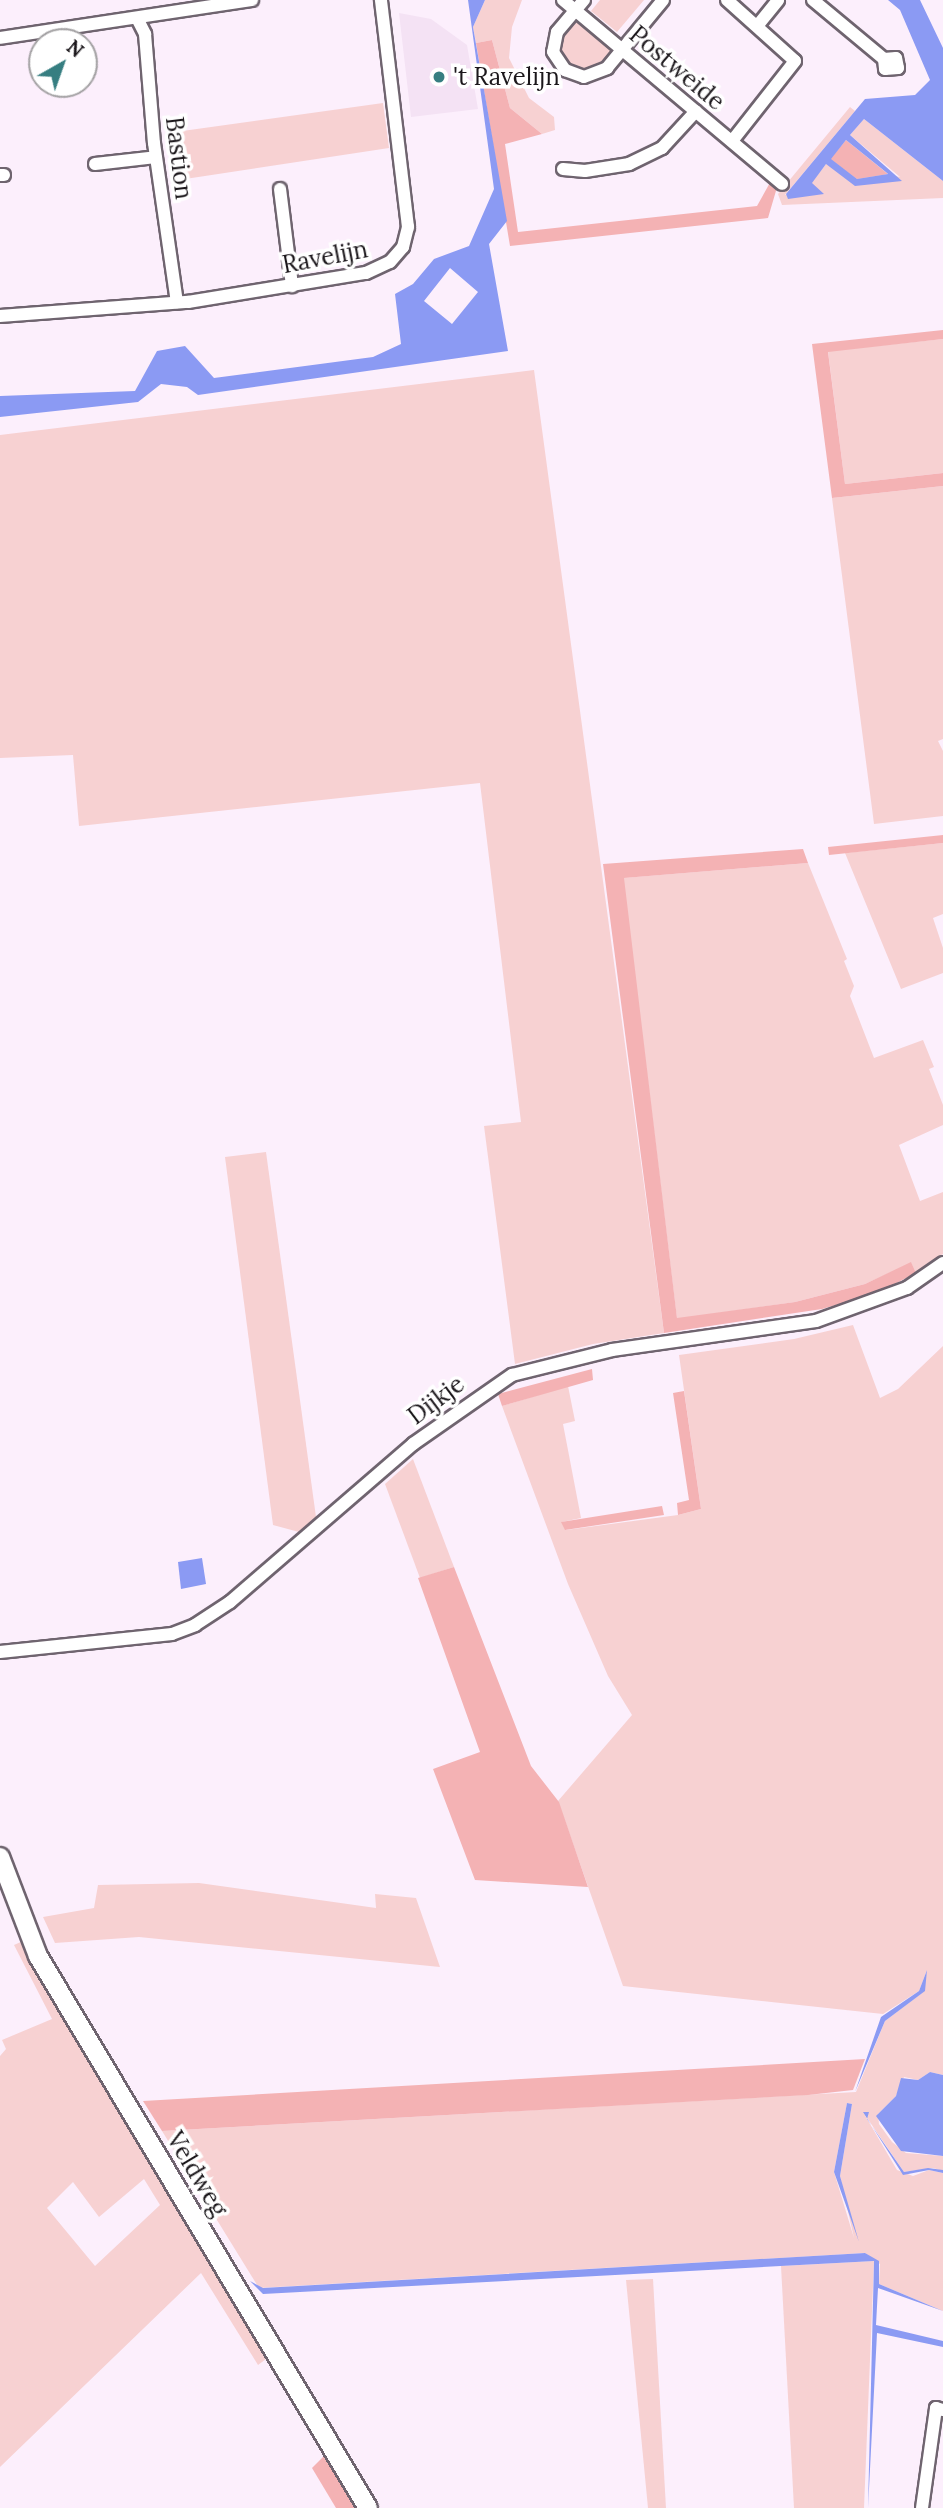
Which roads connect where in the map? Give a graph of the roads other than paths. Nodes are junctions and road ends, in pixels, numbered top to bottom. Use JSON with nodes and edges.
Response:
{"nodes":[{"id":1,"x":251,"y":0,"type":"edge"},
{"id":2,"x":381,"y":0,"type":"edge"},
{"id":3,"x":564,"y":0,"type":"edge"},
{"id":4,"x":663,"y":0,"type":"edge"},
{"id":5,"x":727,"y":0,"type":"edge"},
{"id":6,"x":778,"y":0,"type":"edge"},
{"id":7,"x":813,"y":0,"type":"edge"},
{"id":8,"x":580,"y":5,"type":"edge"},
{"id":9,"x":138,"y":20,"type":"junction"},
{"id":10,"x":758,"y":25,"type":"junction"},
{"id":11,"x":0,"y":38,"type":"edge"},
{"id":12,"x":623,"y":49,"type":"junction"},
{"id":13,"x":884,"y":59,"type":"dead end"},
{"id":14,"x":696,"y":111,"type":"junction"},
{"id":15,"x":732,"y":141,"type":"junction"},
{"id":16,"x":156,"y":157,"type":"junction"},
{"id":17,"x":95,"y":164,"type":"dead end"},
{"id":18,"x":563,"y":169,"type":"dead end"},
{"id":19,"x":782,"y":184,"type":"dead end"},
{"id":20,"x":280,"y":188,"type":"dead end"},
{"id":21,"x":292,"y":285,"type":"junction"},
{"id":22,"x":177,"y":302,"type":"junction"},
{"id":23,"x":0,"y":316,"type":"edge"},
{"id":24,"x":943,"y":1263,"type":"edge"},
{"id":25,"x":0,"y":1652,"type":"edge"},
{"id":26,"x":0,"y":1857,"type":"edge"},
{"id":27,"x":943,"y":2410,"type":"edge"},
{"id":28,"x":368,"y":2508,"type":"edge"},
{"id":29,"x":922,"y":2508,"type":"edge"}],
"edges":[{"from":1,"to":9,"type":"street"},
{"from":2,"to":21,"type":"street","name":"Ravelijn"},
{"from":3,"to":8,"type":"street","name":"Postweide"},
{"from":4,"to":12,"type":"street"},
{"from":5,"to":10,"type":"street","name":"Postweide"},
{"from":6,"to":10,"type":"street"},
{"from":7,"to":13,"type":"street"},
{"from":8,"to":12,"type":"street","name":"Postweide"},
{"from":8,"to":12,"type":"street"},
{"from":9,"to":11,"type":"street"},
{"from":9,"to":16,"type":"street","name":"Bastion"},
{"from":10,"to":15,"type":"street","name":"Postweide"},
{"from":12,"to":14,"type":"street","name":"Postweide"},
{"from":14,"to":15,"type":"street","name":"Postweide"},
{"from":14,"to":18,"type":"street"},
{"from":15,"to":19,"type":"street","name":"Postweide"},
{"from":16,"to":17,"type":"street"},
{"from":16,"to":22,"type":"street","name":"Bastion"},
{"from":20,"to":21,"type":"street"},
{"from":21,"to":22,"type":"street","name":"Ravelijn"},
{"from":22,"to":23,"type":"street","name":"Ravelijn"},
{"from":24,"to":25,"type":"street","name":"Dijkje"},
{"from":26,"to":28,"type":"street","name":"Veldweg"},
{"from":27,"to":29,"type":"street"}]}
